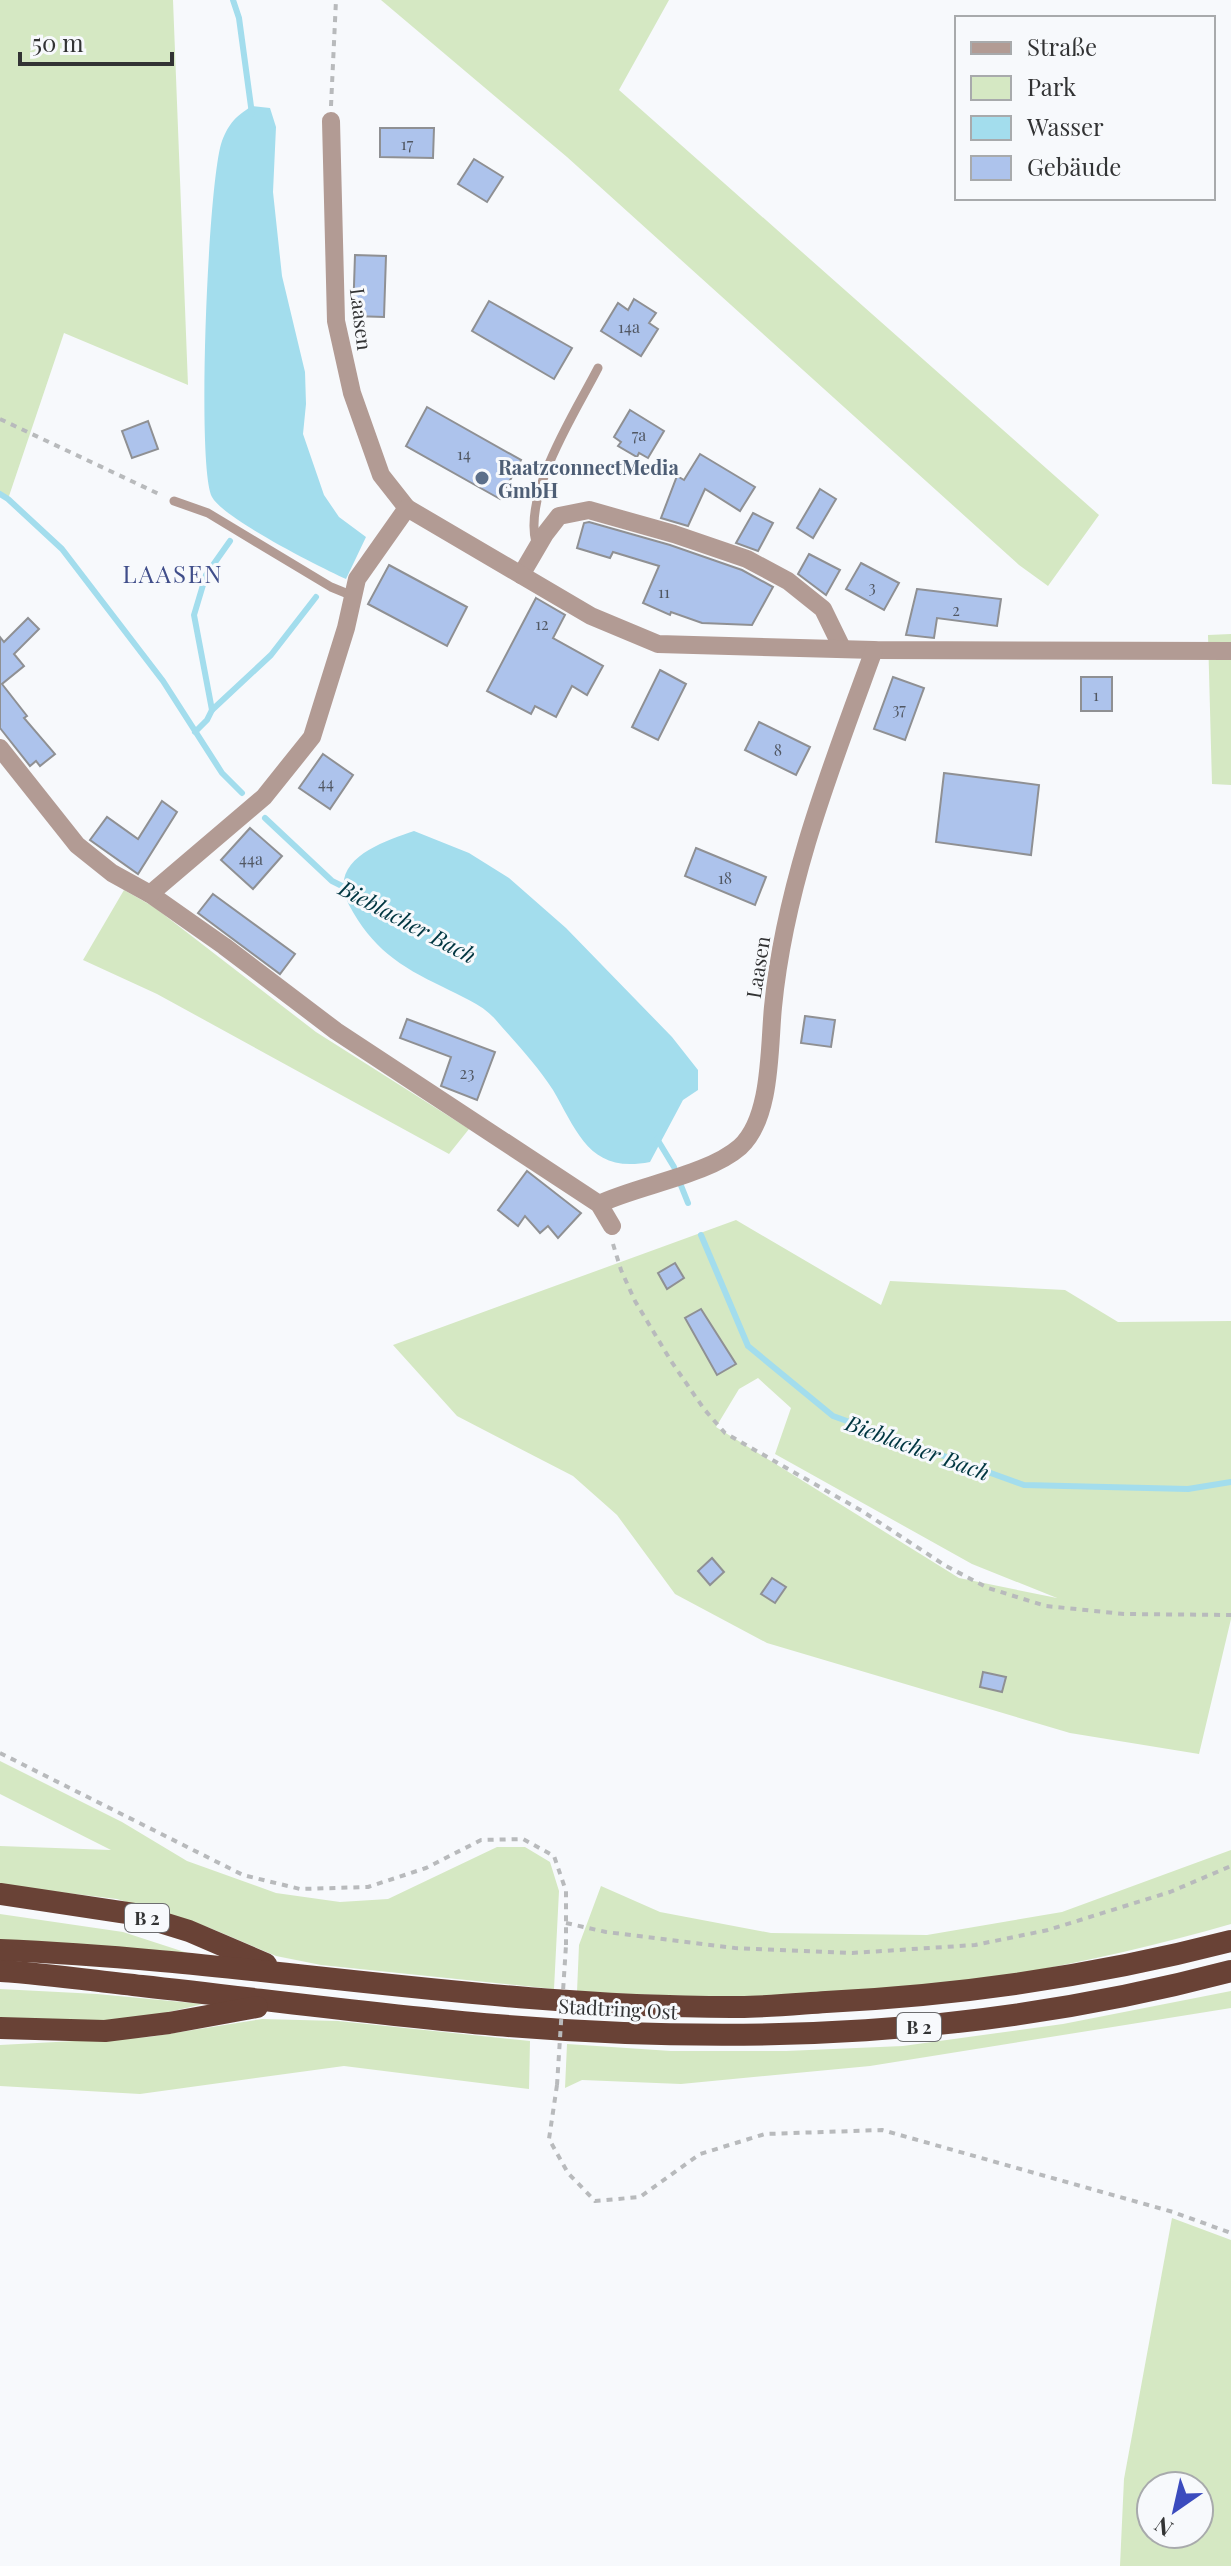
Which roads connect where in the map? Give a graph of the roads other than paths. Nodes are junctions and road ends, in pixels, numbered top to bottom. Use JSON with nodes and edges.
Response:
{"nodes":[{"id":1,"x":331,"y":121,"type":"road end"},
{"id":2,"x":598,"y":368,"type":"dead end"},
{"id":3,"x":174,"y":501,"type":"road end"},
{"id":4,"x":407,"y":508,"type":"junction"},
{"id":5,"x":537,"y":547,"type":"junction"},
{"id":6,"x":521,"y":575,"type":"junction"},
{"id":7,"x":353,"y":596,"type":"junction"},
{"id":8,"x":842,"y":648,"type":"junction"},
{"id":9,"x":874,"y":650,"type":"junction"},
{"id":10,"x":1231,"y":651,"type":"edge"},
{"id":11,"x":0,"y":748,"type":"edge"},
{"id":12,"x":150,"y":894,"type":"junction"},
{"id":13,"x":599,"y":1204,"type":"junction"},
{"id":14,"x":612,"y":1226,"type":"road end"},
{"id":15,"x":0,"y":1894,"type":"edge"},
{"id":16,"x":1231,"y":1941,"type":"edge"},
{"id":17,"x":0,"y":1950,"type":"edge"},
{"id":18,"x":0,"y":1971,"type":"edge"},
{"id":19,"x":1231,"y":1971,"type":"edge"},
{"id":20,"x":285,"y":1972,"type":"junction"},
{"id":21,"x":284,"y":2002,"type":"junction"},
{"id":22,"x":0,"y":2028,"type":"edge"}],
"edges":[{"from":1,"to":4,"type":"street","name":"Laasen"},
{"from":2,"to":5,"type":"lane"},
{"from":3,"to":7,"type":"lane"},
{"from":4,"to":6,"type":"street","name":"Laasen"},
{"from":4,"to":7,"type":"street"},
{"from":5,"to":6,"type":"street"},
{"from":5,"to":8,"type":"street"},
{"from":6,"to":8,"type":"street","name":"Laasen"},
{"from":7,"to":12,"type":"street"},
{"from":8,"to":9,"type":"street","name":"Laasen"},
{"from":9,"to":10,"type":"street","name":"Laasen"},
{"from":9,"to":13,"type":"street","name":"Laasen"},
{"from":11,"to":12,"type":"street"},
{"from":12,"to":13,"type":"street"},
{"from":13,"to":14,"type":"street"},
{"from":15,"to":20,"type":"highway","number":"B 2"},
{"from":16,"to":20,"type":"highway","name":"Stadtring Ost","number":"B 2"},
{"from":17,"to":20,"type":"highway","name":"Stadtring Ost","number":"B 2"},
{"from":18,"to":21,"type":"highway","name":"Stadtring Ost","number":"B 2"},
{"from":19,"to":21,"type":"highway","name":"Stadtring Ost","number":"B 2"},
{"from":21,"to":22,"type":"highway","number":"B 2"}]}
